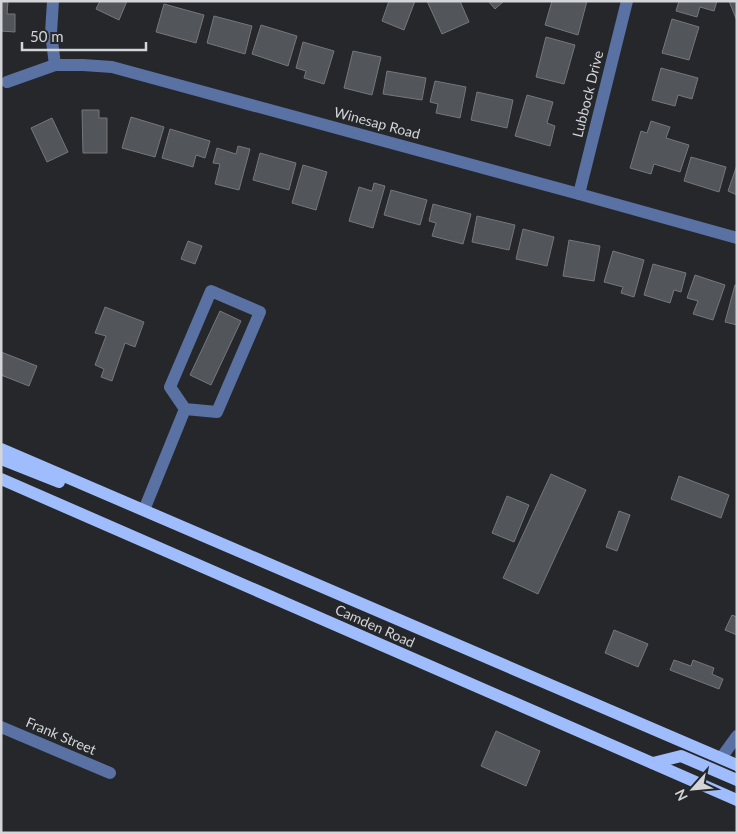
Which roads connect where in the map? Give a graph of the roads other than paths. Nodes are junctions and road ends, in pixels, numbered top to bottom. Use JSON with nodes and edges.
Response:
{"nodes":[{"id":1,"x":53,"y":1,"type":"edge"},
{"id":2,"x":626,"y":1,"type":"edge"},
{"id":3,"x":54,"y":65,"type":"junction"},
{"id":4,"x":8,"y":82,"type":"dead end"},
{"id":5,"x":579,"y":194,"type":"junction"},
{"id":6,"x":737,"y":238,"type":"edge"},
{"id":7,"x":185,"y":409,"type":"junction"},
{"id":8,"x":1,"y":449,"type":"edge"},
{"id":9,"x":1,"y":459,"type":"edge"},
{"id":10,"x":1,"y":480,"type":"edge"},
{"id":11,"x":131,"y":504,"type":"junction"},
{"id":12,"x":144,"y":510,"type":"junction"},
{"id":13,"x":1,"y":728,"type":"edge"},
{"id":14,"x":737,"y":736,"type":"edge"},
{"id":15,"x":721,"y":758,"type":"junction"},
{"id":16,"x":653,"y":763,"type":"junction"},
{"id":17,"x":737,"y":764,"type":"edge"},
{"id":18,"x":110,"y":773,"type":"dead end"},
{"id":19,"x":737,"y":780,"type":"edge"},
{"id":20,"x":737,"y":800,"type":"edge"}],
"edges":[{"from":1,"to":3,"type":"street"},
{"from":2,"to":5,"type":"street","name":"Lubbock Drive"},
{"from":3,"to":4,"type":"street","name":"Winesap Road"},
{"from":3,"to":5,"type":"street","name":"Winesap Road"},
{"from":5,"to":6,"type":"street","name":"Winesap Road"},
{"from":7,"to":7,"type":"street"},
{"from":7,"to":12,"type":"street"},
{"from":8,"to":11,"type":"main road","name":"Camden Road"},
{"from":9,"to":11,"type":"main road"},
{"from":10,"to":16,"type":"main road","name":"Camden Road"},
{"from":11,"to":12,"type":"main road","name":"Camden Road"},
{"from":12,"to":15,"type":"main road","name":"Camden Road"},
{"from":13,"to":18,"type":"street","name":"Frank Street"},
{"from":14,"to":15,"type":"street"},
{"from":15,"to":17,"type":"main road","name":"Camden Road"},
{"from":16,"to":19,"type":"main road"},
{"from":16,"to":20,"type":"main road","name":"Camden Road"}]}
